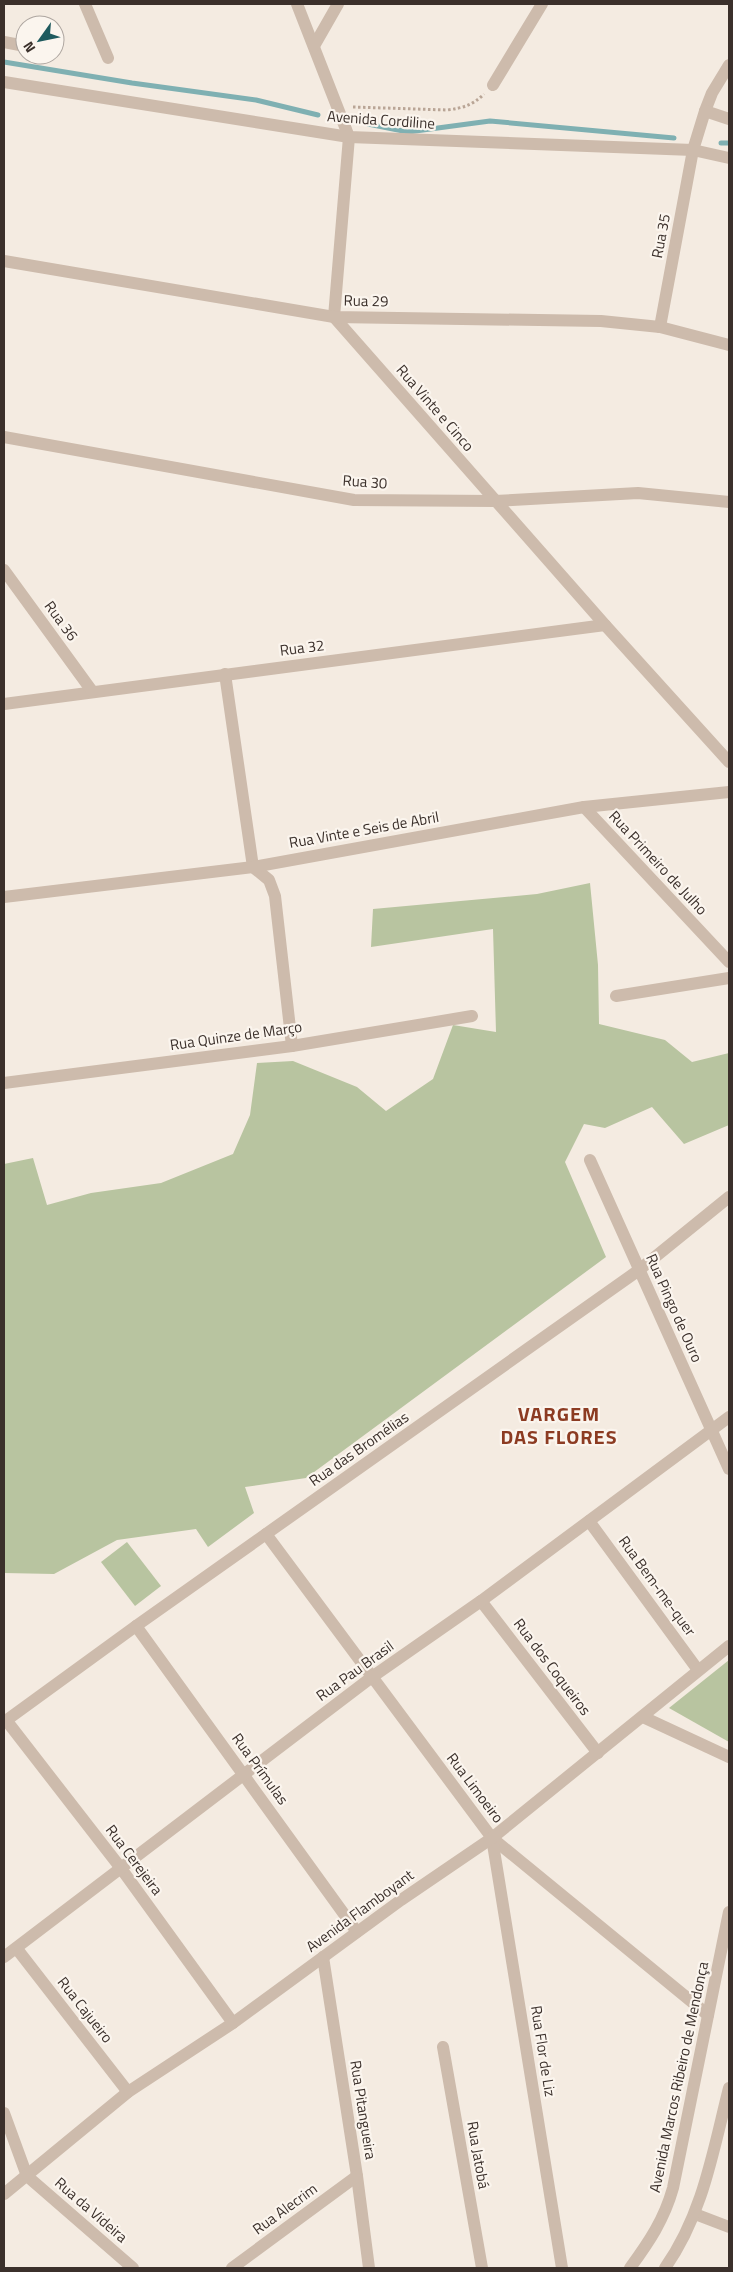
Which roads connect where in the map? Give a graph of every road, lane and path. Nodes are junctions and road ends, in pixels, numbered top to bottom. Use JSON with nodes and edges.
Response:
{"nodes":[{"id":1,"x":86,"y":4,"type":"edge"},
{"id":2,"x":296,"y":4,"type":"edge"},
{"id":3,"x":338,"y":4,"type":"edge"},
{"id":4,"x":542,"y":4,"type":"edge"},
{"id":5,"x":314,"y":46,"type":"junction"},
{"id":6,"x":108,"y":58,"type":"dead end"},
{"id":7,"x":729,"y":65,"type":"edge"},
{"id":8,"x":4,"y":82,"type":"edge"},
{"id":9,"x":493,"y":85,"type":"joint"},
{"id":10,"x":337,"y":107,"type":"junction"},
{"id":11,"x":705,"y":111,"type":"junction"},
{"id":12,"x":729,"y":119,"type":"edge"},
{"id":13,"x":349,"y":137,"type":"junction"},
{"id":14,"x":693,"y":150,"type":"junction"},
{"id":15,"x":729,"y":158,"type":"edge"},
{"id":16,"x":4,"y":261,"type":"edge"},
{"id":17,"x":334,"y":317,"type":"junction"},
{"id":18,"x":660,"y":327,"type":"junction"},
{"id":19,"x":729,"y":345,"type":"edge"},
{"id":20,"x":4,"y":437,"type":"edge"},
{"id":21,"x":495,"y":501,"type":"junction"},
{"id":22,"x":729,"y":502,"type":"edge"},
{"id":23,"x":4,"y":572,"type":"edge"},
{"id":24,"x":605,"y":625,"type":"junction"},
{"id":25,"x":224,"y":674,"type":"junction"},
{"id":26,"x":92,"y":691,"type":"junction"},
{"id":27,"x":4,"y":704,"type":"edge"},
{"id":28,"x":729,"y":762,"type":"edge"},
{"id":29,"x":729,"y":792,"type":"edge"},
{"id":30,"x":584,"y":807,"type":"junction"},
{"id":31,"x":253,"y":867,"type":"junction"},
{"id":32,"x":4,"y":897,"type":"edge"},
{"id":33,"x":729,"y":962,"type":"edge"},
{"id":34,"x":729,"y":978,"type":"edge"},
{"id":35,"x":616,"y":996,"type":"dead end"},
{"id":36,"x":472,"y":1016,"type":"dead end"},
{"id":37,"x":292,"y":1046,"type":"junction"},
{"id":38,"x":4,"y":1083,"type":"edge"},
{"id":39,"x":590,"y":1160,"type":"dead end"},
{"id":40,"x":729,"y":1197,"type":"edge"},
{"id":41,"x":639,"y":1270,"type":"junction"},
{"id":42,"x":729,"y":1417,"type":"edge"},
{"id":43,"x":711,"y":1430,"type":"junction"},
{"id":44,"x":729,"y":1469,"type":"edge"},
{"id":45,"x":589,"y":1521,"type":"junction"},
{"id":46,"x":266,"y":1534,"type":"junction"},
{"id":47,"x":481,"y":1601,"type":"junction"},
{"id":48,"x":136,"y":1626,"type":"junction"},
{"id":49,"x":729,"y":1646,"type":"edge"},
{"id":50,"x":698,"y":1670,"type":"junction"},
{"id":51,"x":372,"y":1677,"type":"junction"},
{"id":52,"x":643,"y":1717,"type":"junction"},
{"id":53,"x":5,"y":1721,"type":"edge"},
{"id":54,"x":598,"y":1753,"type":"junction"},
{"id":55,"x":729,"y":1757,"type":"edge"},
{"id":56,"x":244,"y":1774,"type":"junction"},
{"id":57,"x":492,"y":1838,"type":"junction"},
{"id":58,"x":120,"y":1867,"type":"junction"},
{"id":59,"x":729,"y":1912,"type":"edge"},
{"id":60,"x":358,"y":1932,"type":"junction"},
{"id":61,"x":16,"y":1948,"type":"junction"},
{"id":62,"x":4,"y":1957,"type":"edge"},
{"id":63,"x":323,"y":1957,"type":"junction"},
{"id":64,"x":708,"y":2015,"type":"junction"},
{"id":65,"x":233,"y":2023,"type":"junction"},
{"id":66,"x":443,"y":2046,"type":"dead end"},
{"id":67,"x":729,"y":2088,"type":"edge"},
{"id":68,"x":128,"y":2092,"type":"junction"},
{"id":69,"x":4,"y":2113,"type":"edge"},
{"id":70,"x":27,"y":2176,"type":"junction"},
{"id":71,"x":357,"y":2176,"type":"junction"},
{"id":72,"x":4,"y":2194,"type":"edge"},
{"id":73,"x":696,"y":2214,"type":"junction"},
{"id":74,"x":729,"y":2227,"type":"edge"},
{"id":75,"x":133,"y":2268,"type":"edge"},
{"id":76,"x":232,"y":2268,"type":"edge"},
{"id":77,"x":369,"y":2268,"type":"edge"},
{"id":78,"x":482,"y":2268,"type":"edge"},
{"id":79,"x":562,"y":2268,"type":"edge"},
{"id":80,"x":630,"y":2268,"type":"edge"},
{"id":81,"x":666,"y":2268,"type":"edge"}],
"edges":[{"from":1,"to":6,"type":"street"},
{"from":2,"to":5,"type":"street"},
{"from":3,"to":5,"type":"street"},
{"from":4,"to":9,"type":"street"},
{"from":5,"to":10,"type":"street"},
{"from":7,"to":11,"type":"street","name":"Rua 35"},
{"from":8,"to":13,"type":"street","name":"Avenida Cordiline"},
{"from":9,"to":10,"type":"path"},
{"from":10,"to":13,"type":"street"},
{"from":11,"to":12,"type":"street"},
{"from":11,"to":14,"type":"street","name":"Rua 35"},
{"from":13,"to":14,"type":"street","name":"Avenida Cordiline"},
{"from":13,"to":17,"type":"street"},
{"from":14,"to":15,"type":"street","name":"Avenida Cordiline"},
{"from":14,"to":18,"type":"street","name":"Rua 35"},
{"from":16,"to":17,"type":"street","name":"Rua 29"},
{"from":17,"to":18,"type":"street","name":"Rua 29"},
{"from":17,"to":21,"type":"street","name":"Rua Vinte e Cinco"},
{"from":18,"to":19,"type":"street","name":"Rua 29"},
{"from":20,"to":21,"type":"street","name":"Rua 30"},
{"from":21,"to":22,"type":"street","name":"Rua 30"},
{"from":21,"to":24,"type":"street","name":"Rua Vinte e Cinco"},
{"from":23,"to":26,"type":"street","name":"Rua 36"},
{"from":24,"to":25,"type":"street","name":"Rua 32"},
{"from":24,"to":28,"type":"street","name":"Rua Vinte e Cinco"},
{"from":25,"to":26,"type":"street","name":"Rua 32"},
{"from":25,"to":31,"type":"street"},
{"from":26,"to":27,"type":"street","name":"Rua 32"},
{"from":29,"to":30,"type":"street","name":"Rua Vinte e Seis de Abril"},
{"from":30,"to":31,"type":"street","name":"Rua Vinte e Seis de Abril"},
{"from":30,"to":33,"type":"street","name":"Rua Primeiro de Julho"},
{"from":31,"to":32,"type":"street","name":"Rua Vinte e Seis de Abril"},
{"from":31,"to":37,"type":"street"},
{"from":34,"to":35,"type":"street"},
{"from":36,"to":37,"type":"street","name":"Rua Quinze de Março"},
{"from":37,"to":38,"type":"street","name":"Rua Quinze de Março"},
{"from":39,"to":41,"type":"street","name":"Rua Pingo de Ouro"},
{"from":40,"to":41,"type":"street","name":"Rua das Bromélias"},
{"from":41,"to":43,"type":"street","name":"Rua Pingo de Ouro"},
{"from":41,"to":46,"type":"street","name":"Rua das Bromélias"},
{"from":42,"to":43,"type":"street","name":"Rua Pau Brasil"},
{"from":43,"to":44,"type":"street","name":"Rua Pingo de Ouro"},
{"from":43,"to":45,"type":"street","name":"Rua Pau Brasil"},
{"from":45,"to":47,"type":"street","name":"Rua Pau Brasil"},
{"from":45,"to":50,"type":"street","name":"Rua Bem-me-quer"},
{"from":46,"to":48,"type":"street","name":"Rua das Bromélias"},
{"from":46,"to":51,"type":"street","name":"Rua Limoeiro"},
{"from":47,"to":51,"type":"street","name":"Rua Pau Brasil"},
{"from":47,"to":54,"type":"street","name":"Rua dos Coqueiros"},
{"from":48,"to":53,"type":"street","name":"Rua das Bromélias"},
{"from":48,"to":56,"type":"street","name":"Rua Prímulas"},
{"from":49,"to":50,"type":"street","name":"Avenida Flamboyant"},
{"from":50,"to":52,"type":"street","name":"Avenida Flamboyant"},
{"from":51,"to":56,"type":"street","name":"Rua Pau Brasil"},
{"from":51,"to":57,"type":"street","name":"Rua Limoeiro"},
{"from":52,"to":54,"type":"street","name":"Avenida Flamboyant"},
{"from":52,"to":55,"type":"street"},
{"from":53,"to":58,"type":"street","name":"Rua Cerejeira"},
{"from":54,"to":57,"type":"street","name":"Avenida Flamboyant"},
{"from":56,"to":58,"type":"street","name":"Rua Pau Brasil"},
{"from":56,"to":60,"type":"street","name":"Rua Prímulas"},
{"from":57,"to":60,"type":"street","name":"Avenida Flamboyant"},
{"from":57,"to":64,"type":"street","name":"Rua Limoeiro"},
{"from":57,"to":79,"type":"street","name":"Rua Flor de Liz"},
{"from":58,"to":61,"type":"street","name":"Rua Pau Brasil"},
{"from":58,"to":65,"type":"street","name":"Rua Cerejeira"},
{"from":59,"to":64,"type":"street","name":"Avenida Marcos Ribeiro de Mendonça"},
{"from":60,"to":63,"type":"street","name":"Avenida Flamboyant"},
{"from":61,"to":62,"type":"street","name":"Rua Pau Brasil"},
{"from":61,"to":68,"type":"street","name":"Rua Cajueiro"},
{"from":63,"to":65,"type":"street","name":"Avenida Flamboyant"},
{"from":63,"to":71,"type":"street","name":"Rua Pitangueira"},
{"from":64,"to":80,"type":"street","name":"Avenida Marcos Ribeiro de Mendonça"},
{"from":65,"to":68,"type":"street","name":"Avenida Flamboyant"},
{"from":66,"to":78,"type":"street","name":"Rua Jatobá"},
{"from":67,"to":73,"type":"street"},
{"from":68,"to":70,"type":"street","name":"Avenida Flamboyant"},
{"from":69,"to":70,"type":"street"},
{"from":70,"to":72,"type":"street","name":"Avenida Flamboyant"},
{"from":70,"to":75,"type":"street","name":"Rua da Videira"},
{"from":71,"to":76,"type":"street","name":"Rua Alecrim"},
{"from":71,"to":77,"type":"street","name":"Rua Pitangueira"},
{"from":73,"to":74,"type":"street"},
{"from":73,"to":81,"type":"street"}]}
